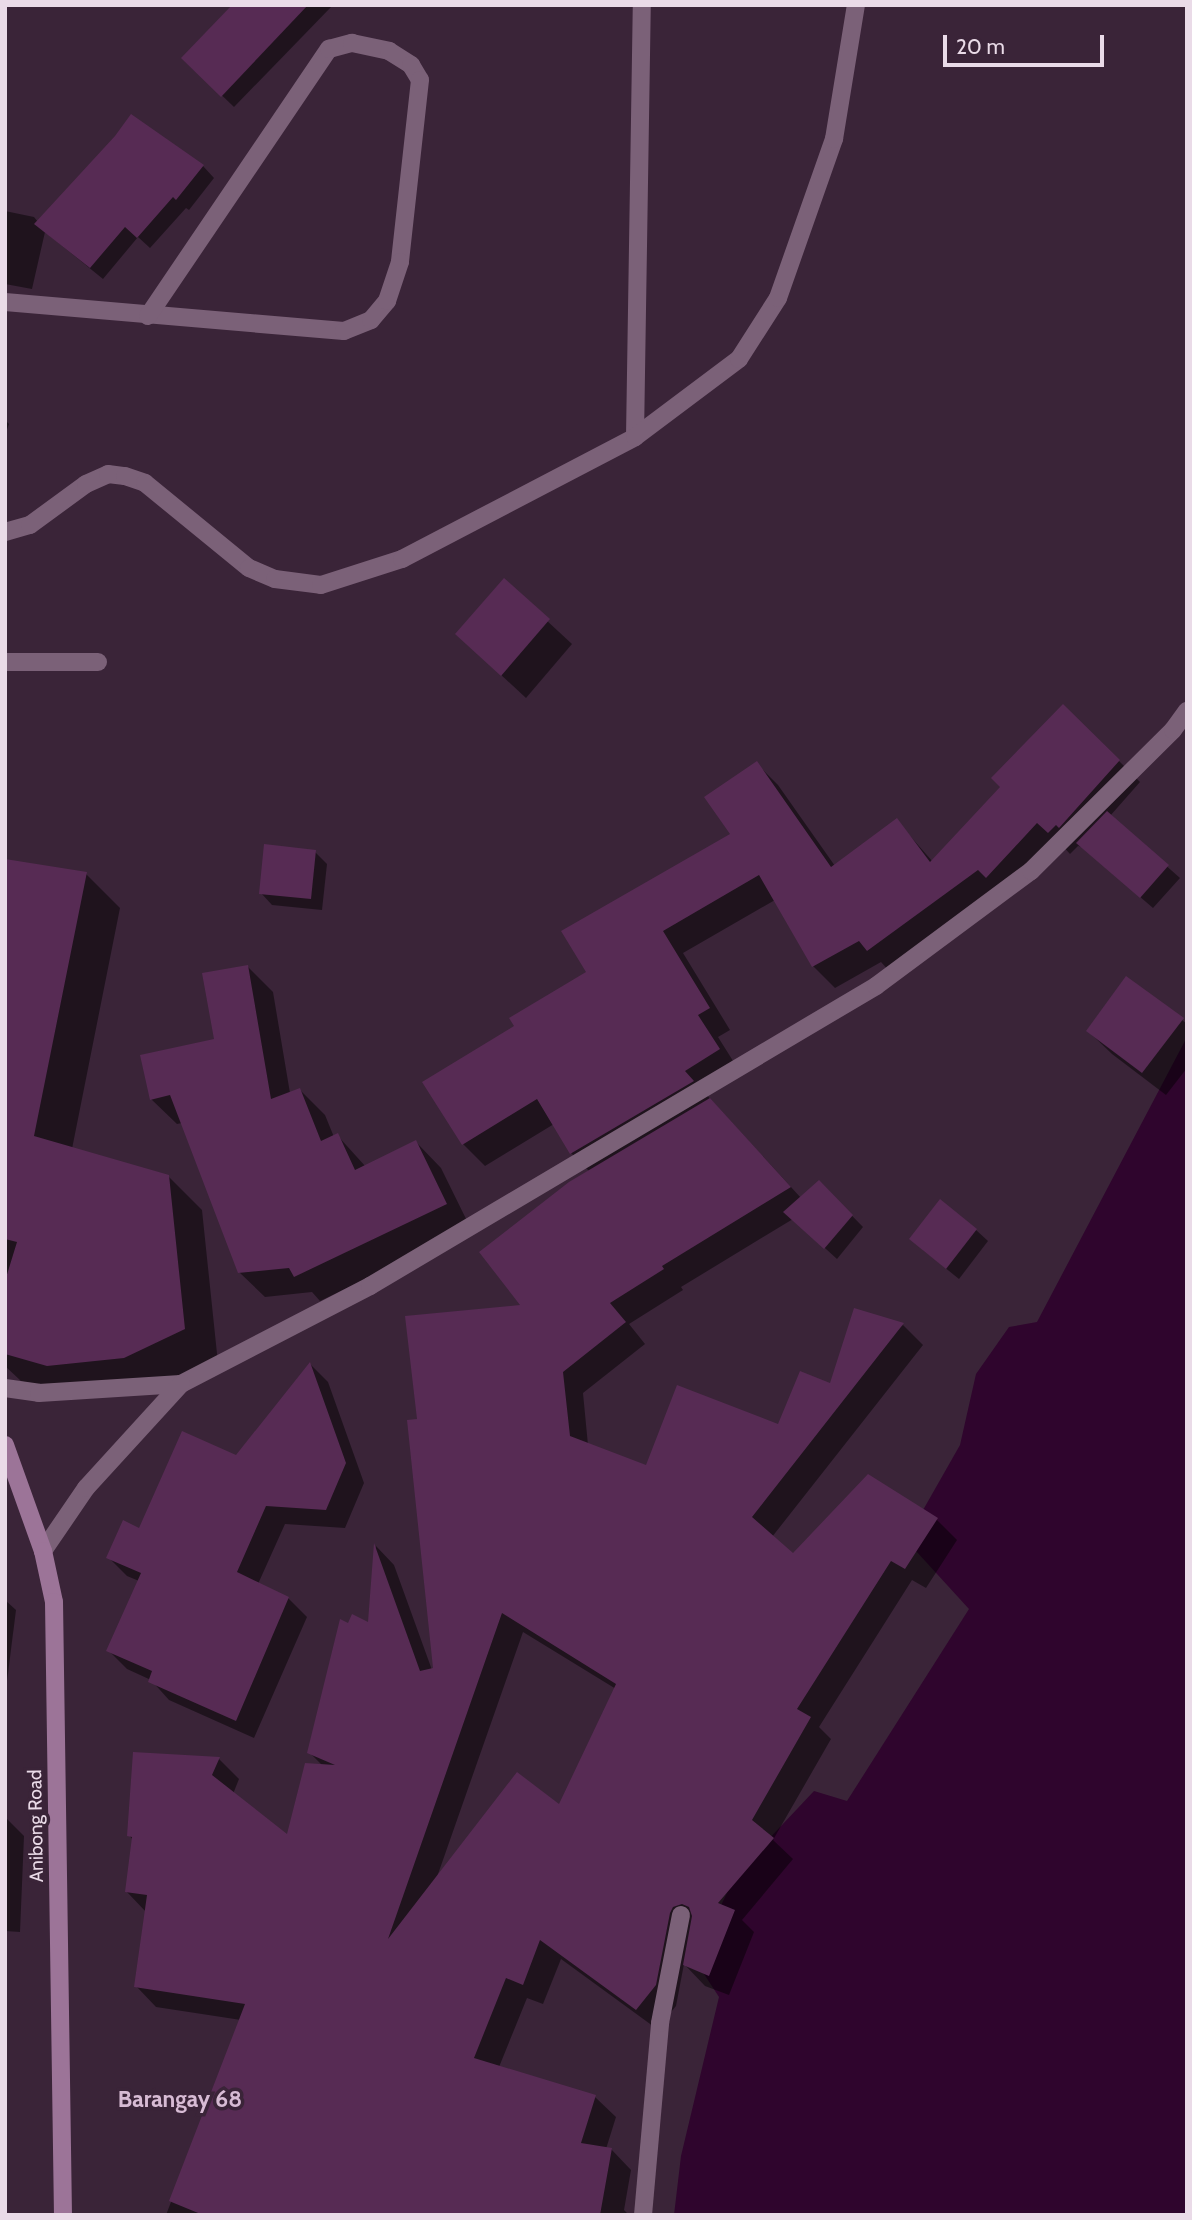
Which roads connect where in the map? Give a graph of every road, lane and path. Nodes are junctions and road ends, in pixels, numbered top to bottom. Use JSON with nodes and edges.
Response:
{"nodes":[{"id":1,"x":642,"y":5,"type":"edge"},
{"id":2,"x":856,"y":5,"type":"edge"},
{"id":3,"x":5,"y":302,"type":"edge"},
{"id":4,"x":148,"y":316,"type":"junction"},
{"id":5,"x":635,"y":437,"type":"junction"},
{"id":6,"x":5,"y":532,"type":"edge"},
{"id":7,"x":5,"y":662,"type":"edge"},
{"id":8,"x":98,"y":662,"type":"dead end"},
{"id":9,"x":1187,"y":711,"type":"edge"},
{"id":10,"x":181,"y":1384,"type":"junction"},
{"id":11,"x":5,"y":1388,"type":"edge"},
{"id":12,"x":5,"y":1445,"type":"edge"},
{"id":13,"x":43,"y":1550,"type":"junction"},
{"id":14,"x":681,"y":1915,"type":"dead end"},
{"id":15,"x":63,"y":2215,"type":"edge"},
{"id":16,"x":643,"y":2215,"type":"edge"}],
"edges":[{"from":1,"to":5,"type":"street"},
{"from":2,"to":5,"type":"street"},
{"from":3,"to":4,"type":"street"},
{"from":4,"to":4,"type":"street"},
{"from":5,"to":6,"type":"street"},
{"from":7,"to":8,"type":"street"},
{"from":9,"to":10,"type":"street"},
{"from":10,"to":11,"type":"street"},
{"from":10,"to":13,"type":"street"},
{"from":12,"to":13,"type":"main road","name":"Anibong Road"},
{"from":13,"to":15,"type":"main road","name":"Anibong Road"},
{"from":14,"to":16,"type":"street"}]}
